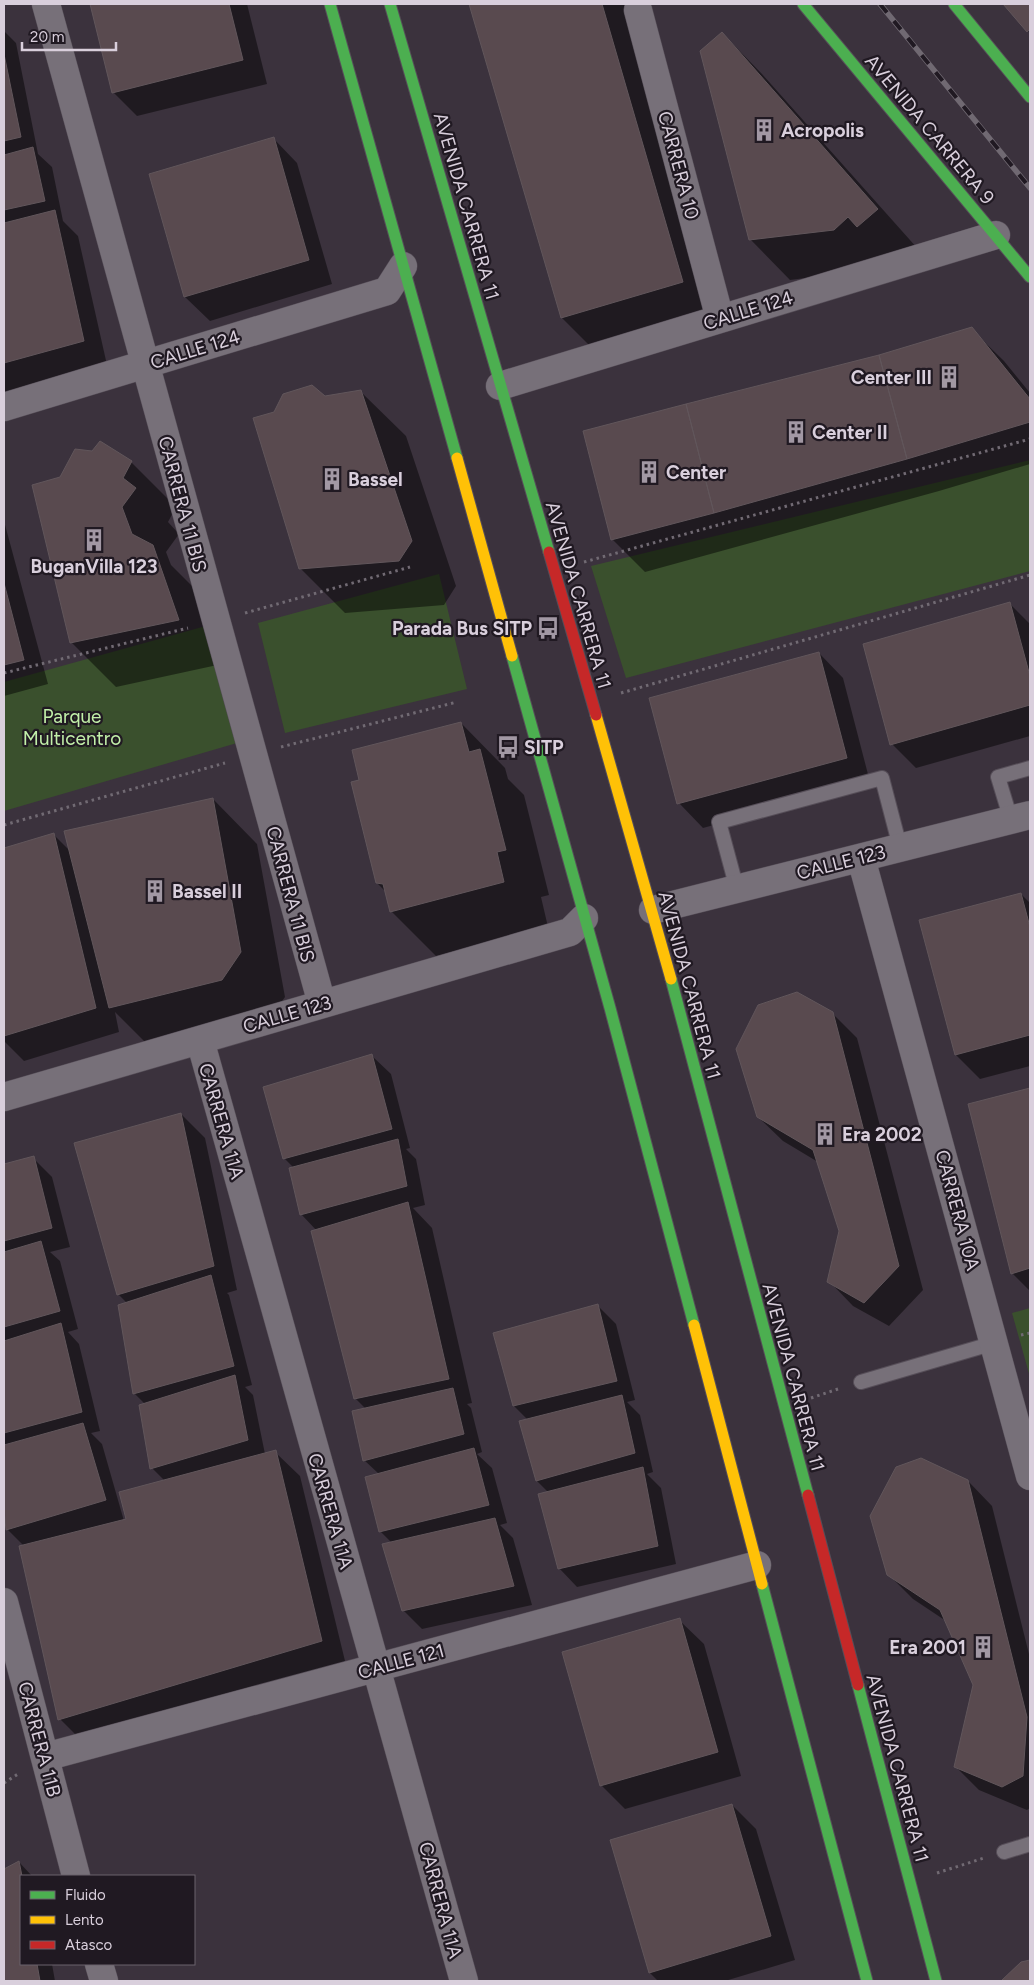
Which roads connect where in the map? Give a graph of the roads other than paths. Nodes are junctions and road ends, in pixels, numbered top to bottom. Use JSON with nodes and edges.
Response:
{"nodes":[{"id":1,"x":46,"y":4,"type":"edge"},
{"id":2,"x":330,"y":4,"type":"edge"},
{"id":3,"x":390,"y":4,"type":"edge"},
{"id":4,"x":803,"y":4,"type":"edge"},
{"id":5,"x":954,"y":4,"type":"edge"},
{"id":6,"x":638,"y":10,"type":"dead end"},
{"id":7,"x":1030,"y":97,"type":"edge"},
{"id":8,"x":996,"y":235,"type":"junction"},
{"id":9,"x":403,"y":266,"type":"junction"},
{"id":10,"x":1030,"y":277,"type":"edge"},
{"id":11,"x":386,"y":291,"type":"junction"},
{"id":12,"x":414,"y":308,"type":"junction"},
{"id":13,"x":720,"y":319,"type":"junction"},
{"id":14,"x":144,"y":365,"type":"junction"},
{"id":15,"x":500,"y":386,"type":"junction"},
{"id":16,"x":4,"y":407,"type":"edge"},
{"id":17,"x":1030,"y":768,"type":"edge"},
{"id":18,"x":1020,"y":817,"type":"edge"},
{"id":19,"x":900,"y":847,"type":"junction"},
{"id":20,"x":861,"y":858,"type":"junction"},
{"id":21,"x":737,"y":889,"type":"junction"},
{"id":22,"x":653,"y":910,"type":"junction"},
{"id":23,"x":582,"y":931,"type":"junction"},
{"id":24,"x":322,"y":1004,"type":"junction"},
{"id":25,"x":200,"y":1040,"type":"junction"},
{"id":26,"x":4,"y":1097,"type":"edge"},
{"id":27,"x":994,"y":1343,"type":"junction"},
{"id":28,"x":861,"y":1382,"type":"road end"},
{"id":29,"x":1030,"y":1476,"type":"edge"},
{"id":30,"x":757,"y":1565,"type":"junction"},
{"id":31,"x":4,"y":1602,"type":"edge"},
{"id":32,"x":375,"y":1668,"type":"junction"},
{"id":33,"x":45,"y":1757,"type":"junction"},
{"id":34,"x":1030,"y":1844,"type":"edge"},
{"id":35,"x":1004,"y":1852,"type":"road end"},
{"id":36,"x":76,"y":1875,"type":"edge"},
{"id":37,"x":99,"y":1965,"type":"edge"},
{"id":38,"x":104,"y":1981,"type":"edge"},
{"id":39,"x":464,"y":1981,"type":"edge"},
{"id":40,"x":867,"y":1981,"type":"edge"},
{"id":41,"x":936,"y":1981,"type":"edge"}],
"edges":[{"from":1,"to":14,"type":"street","name":"CARRERA 11 BIS"},
{"from":2,"to":9,"type":"main road"},
{"from":3,"to":15,"type":"main road","name":"AVENIDA CARRERA 11"},
{"from":4,"to":8,"type":"main road","name":"AVENIDA CARRERA 9"},
{"from":5,"to":7,"type":"main road"},
{"from":6,"to":13,"type":"street","name":"CARRERA 10"},
{"from":8,"to":10,"type":"main road","name":"AVENIDA CARRERA 9"},
{"from":8,"to":13,"type":"street","name":"CALLE 124"},
{"from":9,"to":11,"type":"street"},
{"from":9,"to":12,"type":"main road"},
{"from":11,"to":12,"type":"street"},
{"from":11,"to":14,"type":"street","name":"CALLE 124"},
{"from":12,"to":23,"type":"main road"},
{"from":13,"to":15,"type":"street","name":"CALLE 124"},
{"from":14,"to":16,"type":"street","name":"CALLE 124"},
{"from":14,"to":24,"type":"street","name":"CARRERA 11 BIS"},
{"from":15,"to":22,"type":"main road","name":"AVENIDA CARRERA 11"},
{"from":17,"to":18,"type":"lane"},
{"from":18,"to":19,"type":"street","name":"CALLE 123"},
{"from":19,"to":20,"type":"street","name":"CALLE 123"},
{"from":19,"to":21,"type":"lane"},
{"from":20,"to":21,"type":"street","name":"CALLE 123"},
{"from":20,"to":27,"type":"street","name":"CARRERA 10A"},
{"from":21,"to":22,"type":"street","name":"CALLE 123"},
{"from":22,"to":41,"type":"main road","name":"AVENIDA CARRERA 11"},
{"from":23,"to":24,"type":"street","name":"CALLE 123"},
{"from":23,"to":30,"type":"main road"},
{"from":24,"to":25,"type":"street","name":"CALLE 123"},
{"from":25,"to":26,"type":"street","name":"CALLE 123"},
{"from":25,"to":32,"type":"street","name":"CARRERA 11A"},
{"from":27,"to":28,"type":"lane"},
{"from":27,"to":29,"type":"street","name":"CARRERA 10A"},
{"from":30,"to":32,"type":"street","name":"CALLE 121"},
{"from":30,"to":40,"type":"main road"},
{"from":31,"to":33,"type":"street","name":"CARRERA 11B"},
{"from":32,"to":33,"type":"street","name":"CALLE 121"},
{"from":32,"to":39,"type":"street","name":"CARRERA 11A"},
{"from":33,"to":36,"type":"street","name":"CARRERA 11B"},
{"from":34,"to":35,"type":"lane"},
{"from":37,"to":38,"type":"street"}]}
